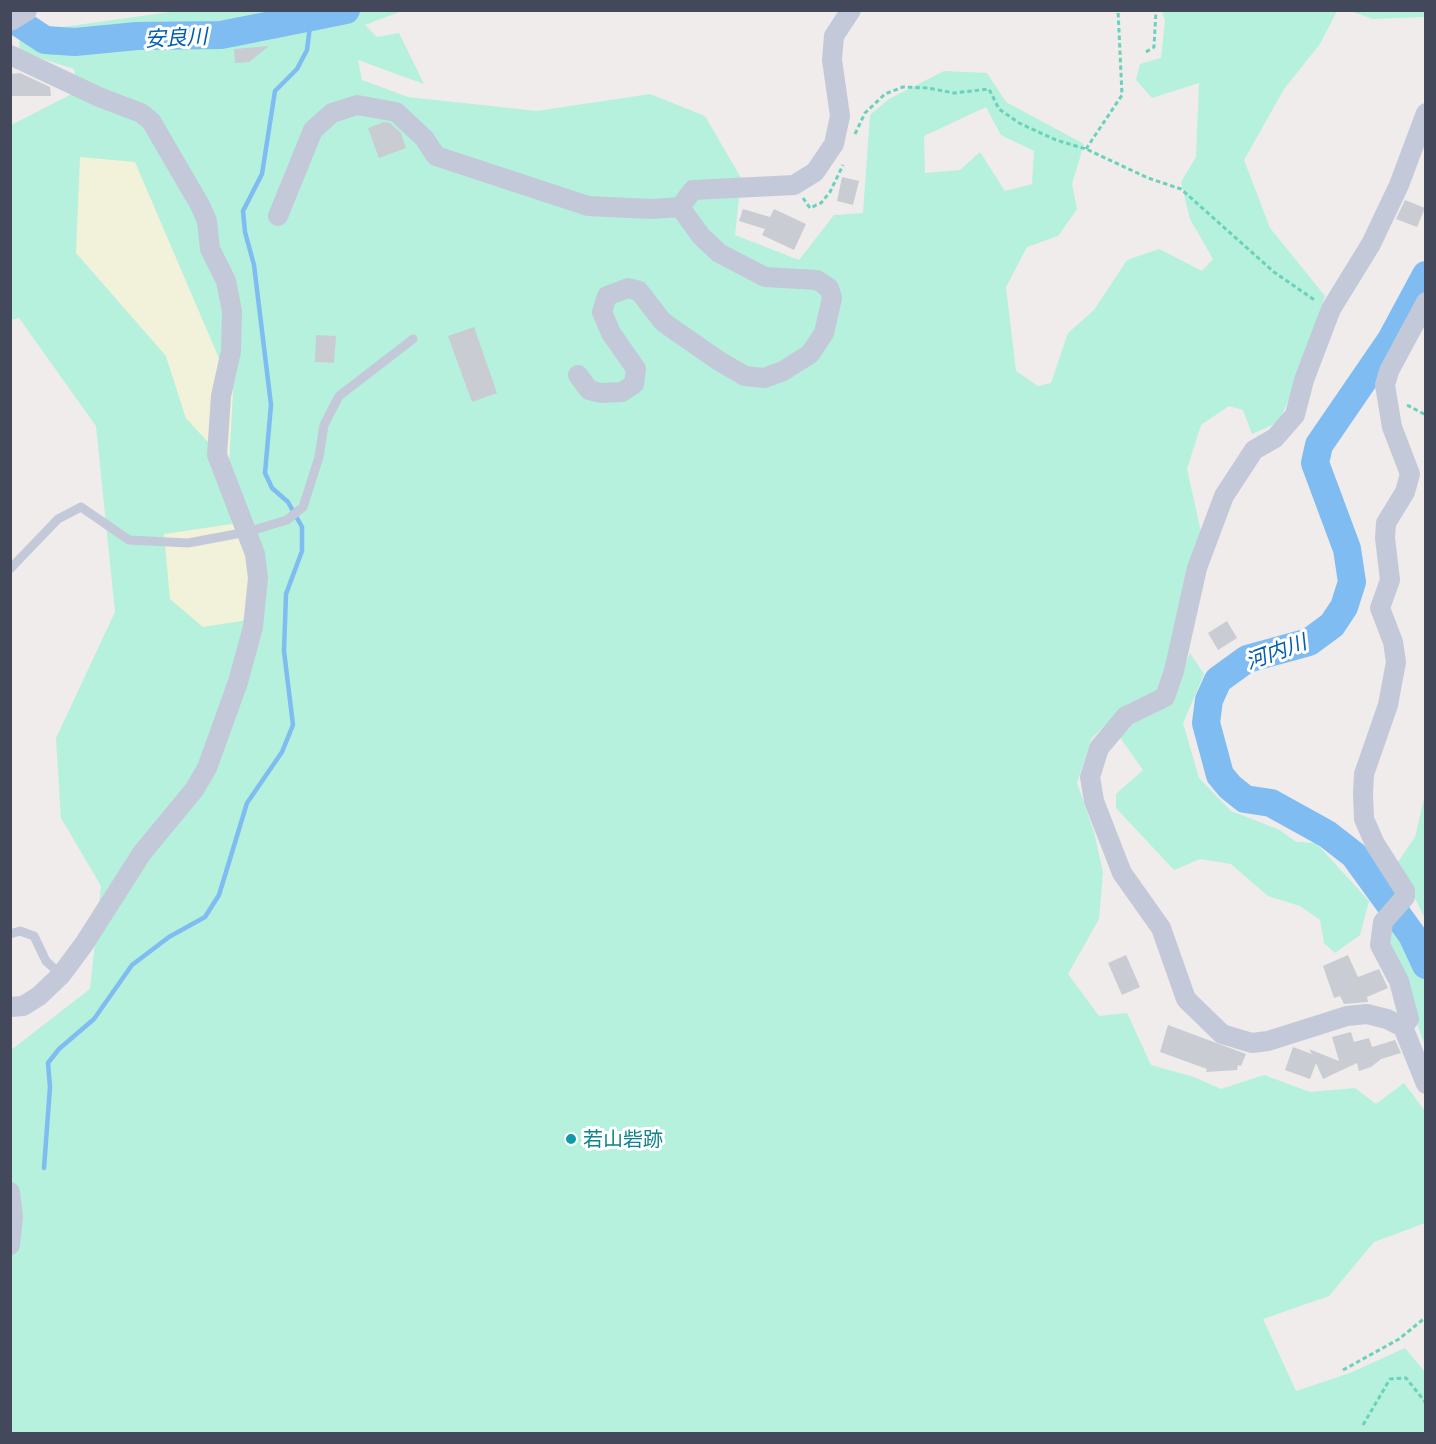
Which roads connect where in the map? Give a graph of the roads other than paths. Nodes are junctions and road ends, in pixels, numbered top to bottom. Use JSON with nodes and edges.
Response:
{"nodes":[{"id":1,"x":26,"y":10,"type":"edge"},
{"id":2,"x":851,"y":10,"type":"edge"},
{"id":3,"x":10,"y":19,"type":"edge"},
{"id":4,"x":10,"y":55,"type":"edge"},
{"id":5,"x":1425,"y":113,"type":"edge"},
{"id":6,"x":680,"y":207,"type":"junction"},
{"id":7,"x":278,"y":216,"type":"dead end"},
{"id":8,"x":1425,"y":302,"type":"edge"},
{"id":9,"x":413,"y":339,"type":"dead end"},
{"id":10,"x":578,"y":375,"type":"dead end"},
{"id":11,"x":247,"y":532,"type":"junction"},
{"id":12,"x":10,"y":569,"type":"edge"},
{"id":13,"x":10,"y":934,"type":"edge"},
{"id":14,"x":61,"y":975,"type":"junction"},
{"id":15,"x":10,"y":1007,"type":"edge"},
{"id":16,"x":1403,"y":1027,"type":"junction"},
{"id":17,"x":1425,"y":1084,"type":"edge"},
{"id":18,"x":10,"y":1192,"type":"edge"},
{"id":19,"x":10,"y":1245,"type":"edge"}],
"edges":[{"from":1,"to":3,"type":"street"},
{"from":2,"to":6,"type":"street"},
{"from":4,"to":11,"type":"street"},
{"from":5,"to":16,"type":"street"},
{"from":6,"to":7,"type":"street"},
{"from":6,"to":10,"type":"street"},
{"from":8,"to":16,"type":"street"},
{"from":9,"to":11,"type":"lane"},
{"from":11,"to":12,"type":"lane"},
{"from":11,"to":14,"type":"street"},
{"from":13,"to":14,"type":"lane"},
{"from":14,"to":15,"type":"street"},
{"from":16,"to":17,"type":"street"},
{"from":18,"to":19,"type":"street"}]}
